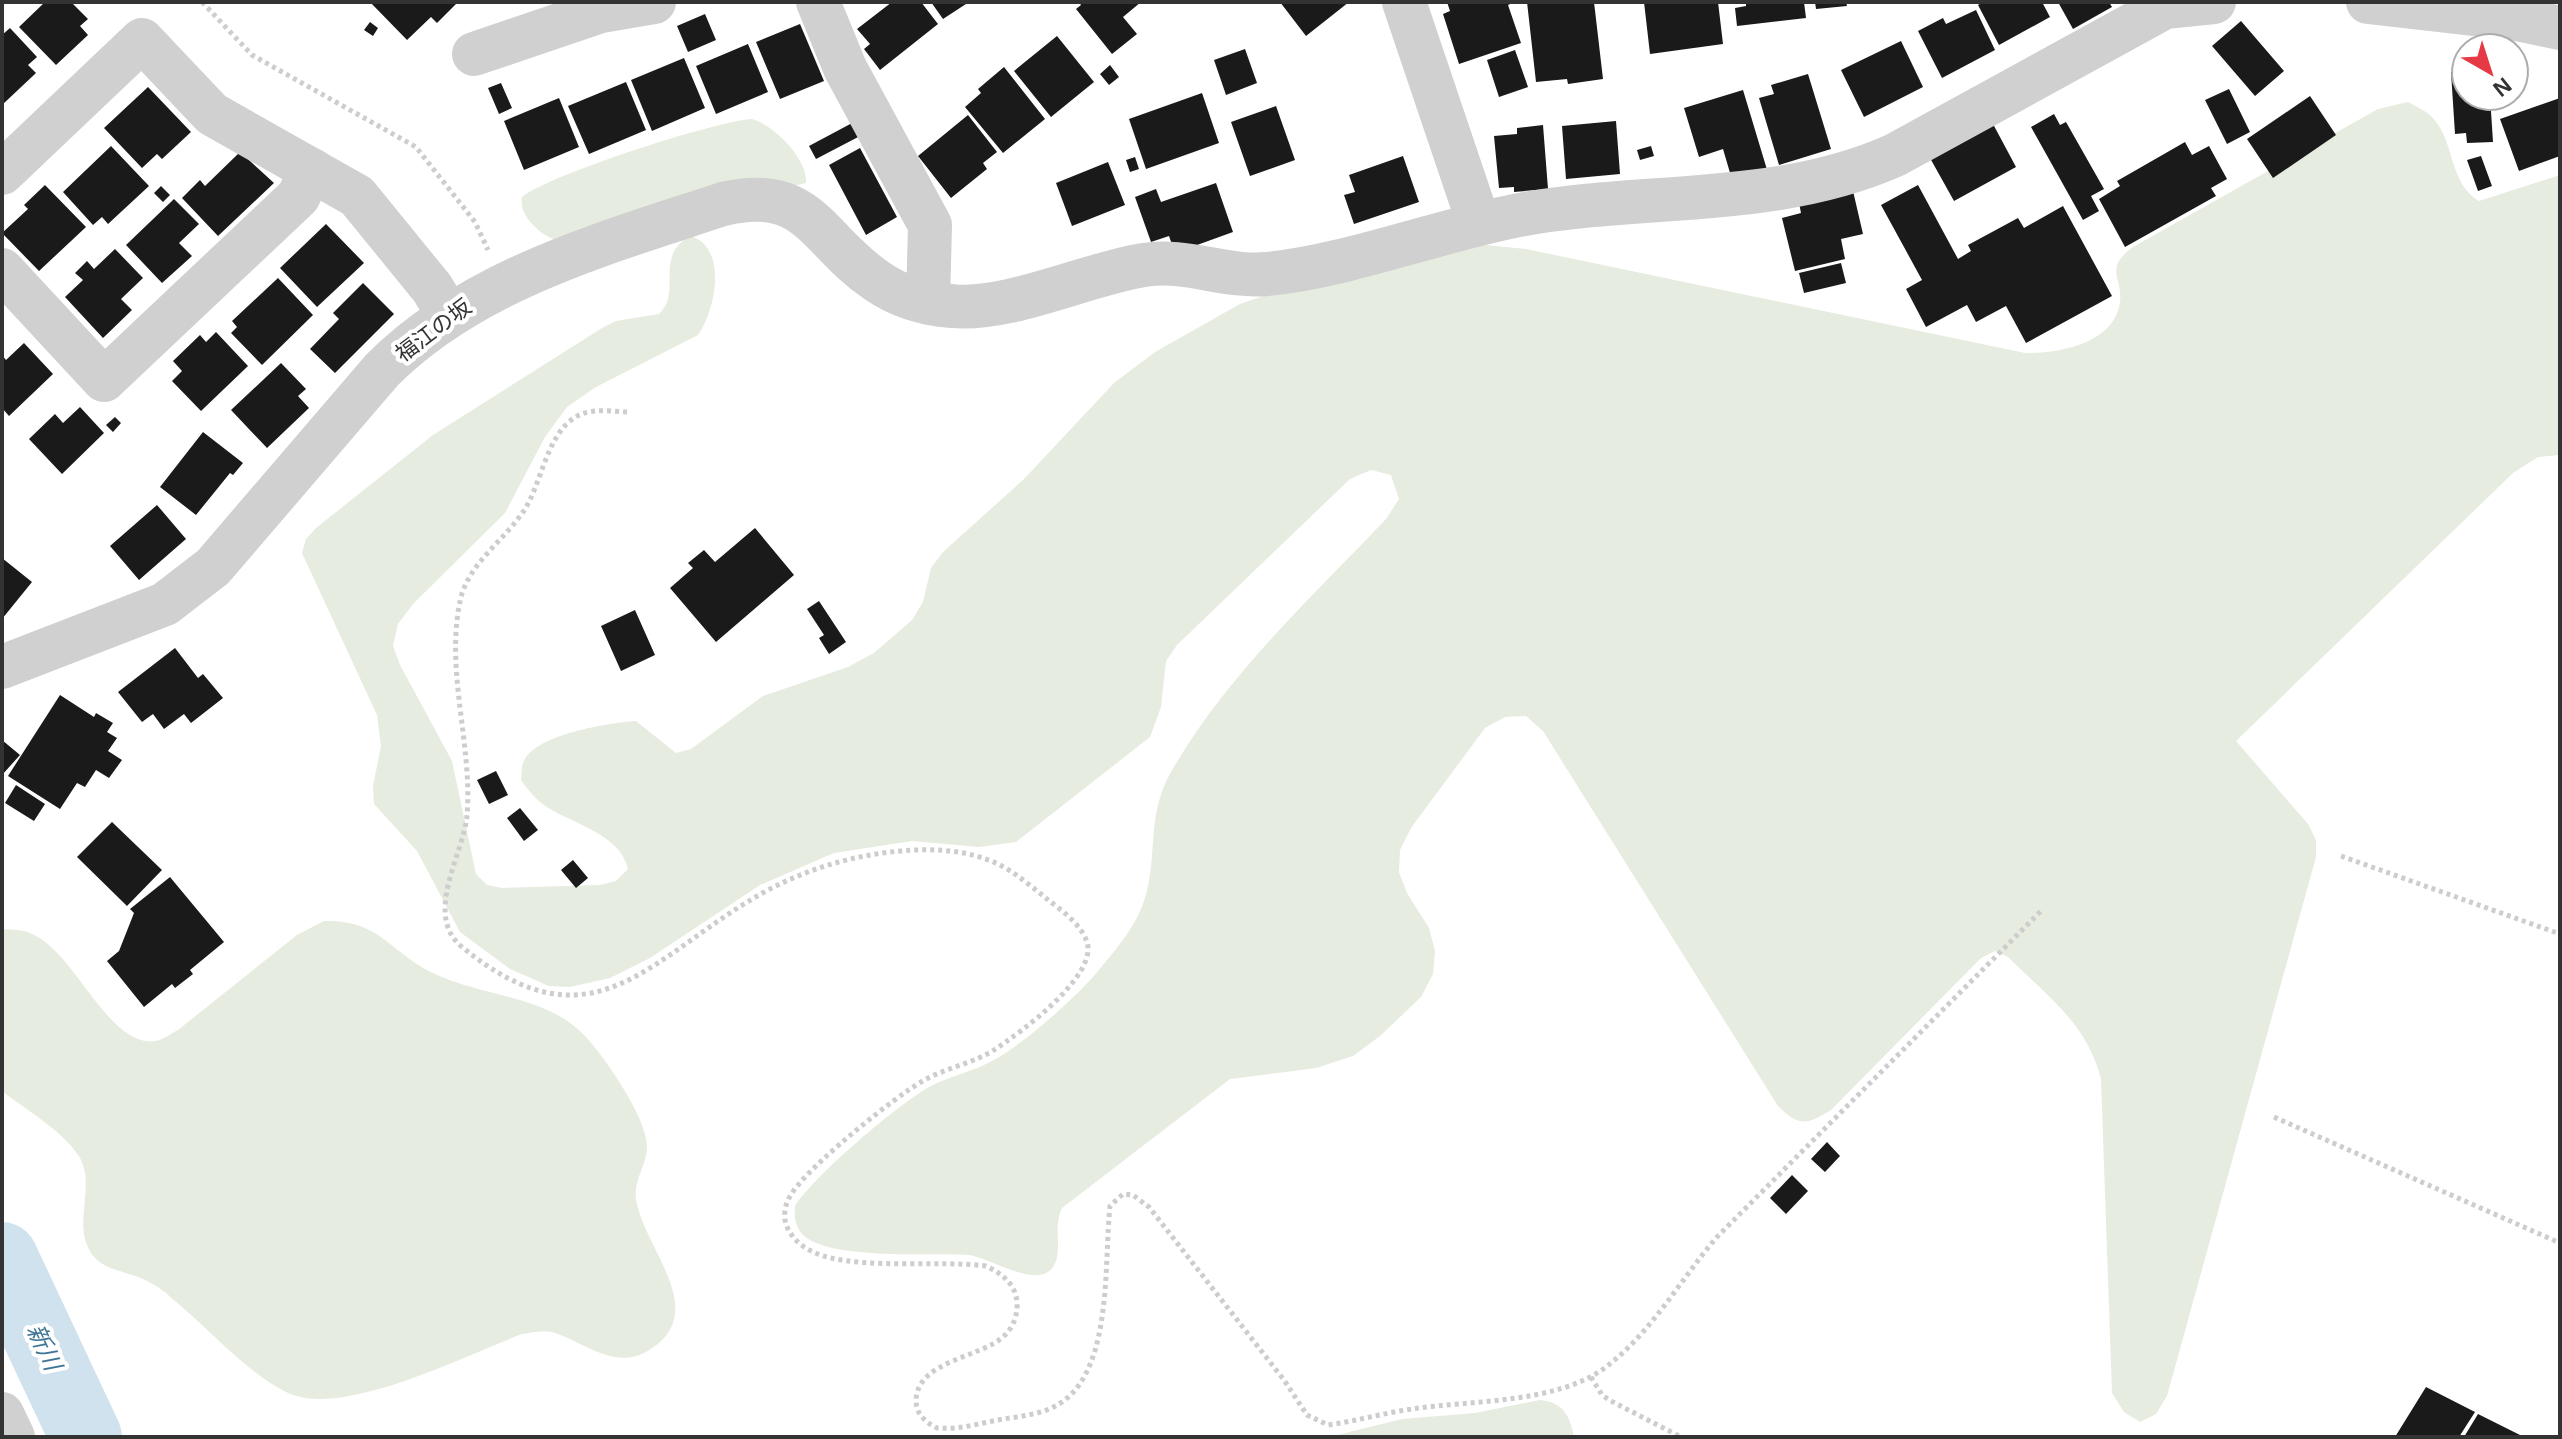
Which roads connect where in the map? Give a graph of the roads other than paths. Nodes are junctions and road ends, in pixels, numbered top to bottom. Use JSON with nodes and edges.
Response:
{"nodes":[{"id":1,"x":654,"y":2,"type":"edge"},
{"id":2,"x":818,"y":2,"type":"edge"},
{"id":3,"x":1404,"y":2,"type":"edge"},
{"id":4,"x":2214,"y":2,"type":"edge"},
{"id":5,"x":2368,"y":2,"type":"edge"},
{"id":6,"x":2164,"y":4,"type":"edge"},
{"id":7,"x":2535,"y":17,"type":"edge"},
{"id":8,"x":474,"y":54,"type":"dead end"},
{"id":9,"x":312,"y":170,"type":"junction"},
{"id":10,"x":2,"y":173,"type":"edge"},
{"id":11,"x":1479,"y":224,"type":"junction"},
{"id":12,"x":2,"y":270,"type":"edge"},
{"id":13,"x":928,"y":303,"type":"junction"},
{"id":14,"x":448,"y":314,"type":"junction"},
{"id":15,"x":2,"y":667,"type":"edge"},
{"id":16,"x":2,"y":1414,"type":"edge"},
{"id":17,"x":13,"y":1437,"type":"edge"}],
"edges":[{"from":1,"to":8,"type":"street"},
{"from":2,"to":13,"type":"street"},
{"from":3,"to":11,"type":"street"},
{"from":4,"to":6,"type":"street"},
{"from":5,"to":7,"type":"street"},
{"from":6,"to":11,"type":"street","name":"福江の坂"},
{"from":9,"to":10,"type":"street"},
{"from":9,"to":12,"type":"street"},
{"from":9,"to":14,"type":"street"},
{"from":11,"to":13,"type":"street","name":"福江の坂"},
{"from":13,"to":14,"type":"street","name":"福江の坂"},
{"from":14,"to":15,"type":"street","name":"福江の坂"},
{"from":16,"to":17,"type":"street"}]}
